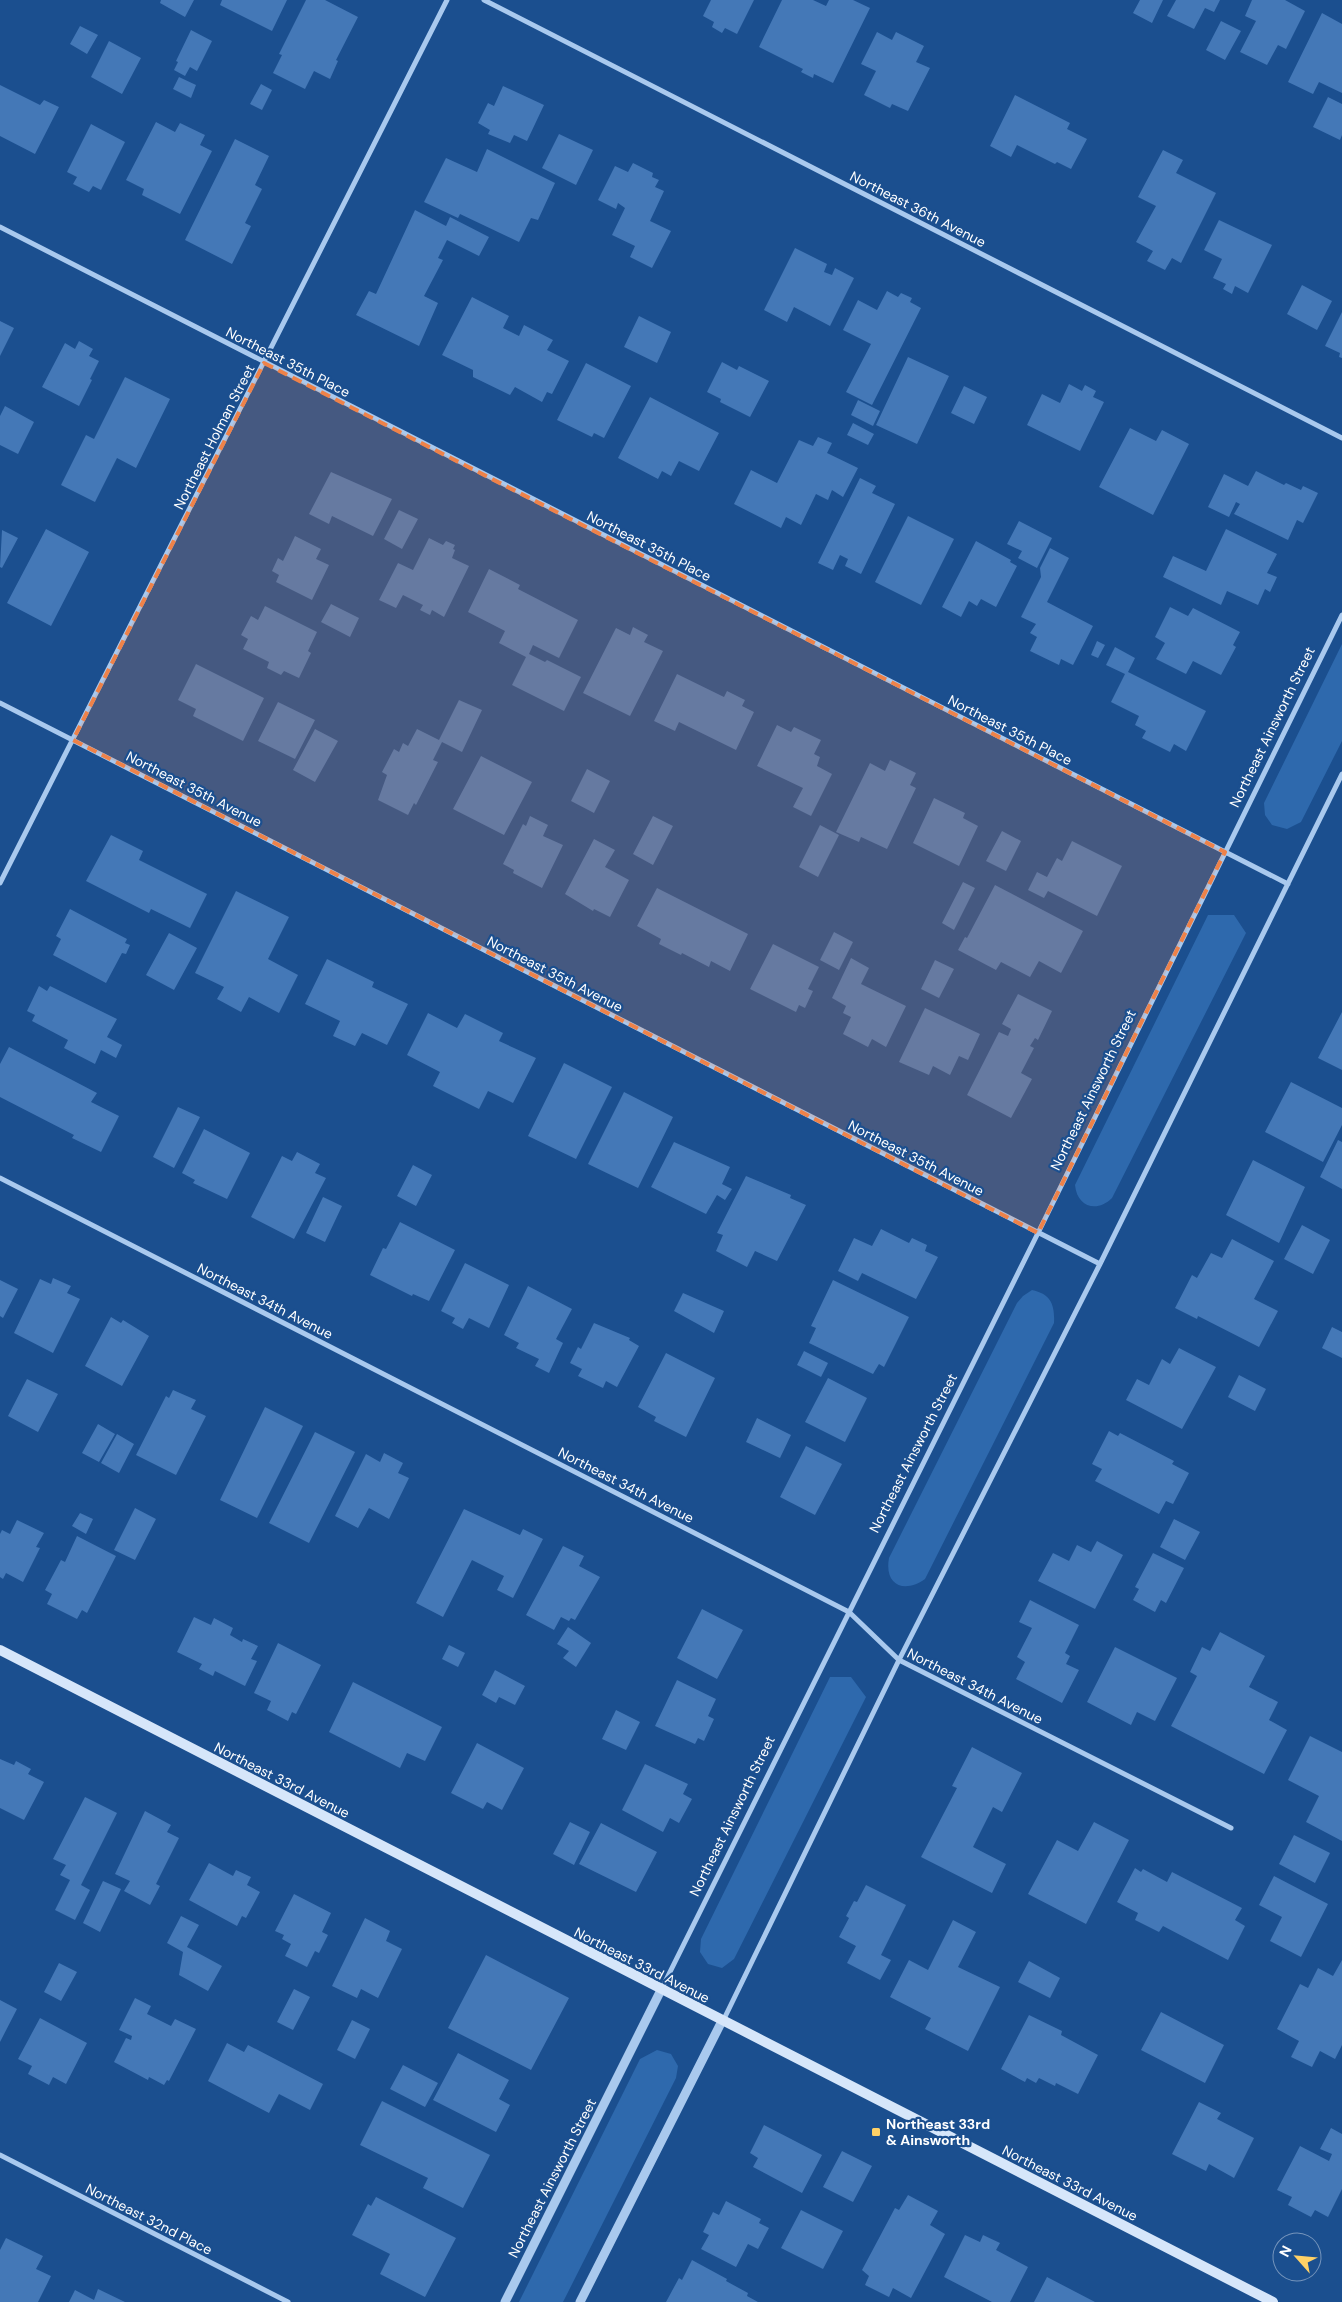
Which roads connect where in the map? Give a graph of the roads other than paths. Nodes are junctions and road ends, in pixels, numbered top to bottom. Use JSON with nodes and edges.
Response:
{"nodes":[{"id":1,"x":447,"y":0,"type":"edge"},
{"id":2,"x":484,"y":0,"type":"edge"},
{"id":3,"x":0,"y":228,"type":"edge"},
{"id":4,"x":264,"y":363,"type":"junction"},
{"id":5,"x":1342,"y":438,"type":"edge"},
{"id":6,"x":1342,"y":615,"type":"edge"},
{"id":7,"x":0,"y":703,"type":"edge"},
{"id":8,"x":73,"y":740,"type":"junction"},
{"id":9,"x":1342,"y":774,"type":"edge"},
{"id":10,"x":1225,"y":852,"type":"junction"},
{"id":11,"x":0,"y":883,"type":"edge"},
{"id":12,"x":1288,"y":884,"type":"junction"},
{"id":13,"x":0,"y":1178,"type":"edge"},
{"id":14,"x":1038,"y":1233,"type":"junction"},
{"id":15,"x":1100,"y":1264,"type":"junction"},
{"id":16,"x":849,"y":1612,"type":"junction"},
{"id":17,"x":0,"y":1650,"type":"edge"},
{"id":18,"x":899,"y":1660,"type":"junction"},
{"id":19,"x":1230,"y":1828,"type":"dead end"},
{"id":20,"x":661,"y":1990,"type":"junction"},
{"id":21,"x":722,"y":2021,"type":"junction"},
{"id":22,"x":0,"y":2155,"type":"edge"},
{"id":23,"x":288,"y":2302,"type":"edge"},
{"id":24,"x":505,"y":2302,"type":"edge"},
{"id":25,"x":580,"y":2302,"type":"edge"},
{"id":26,"x":1273,"y":2302,"type":"edge"}],
"edges":[{"from":1,"to":4,"type":"street","name":"Northeast Holman Street"},
{"from":2,"to":5,"type":"street","name":"Northeast 36th Avenue"},
{"from":3,"to":4,"type":"street","name":"Northeast 35th Place"},
{"from":4,"to":8,"type":"street","name":"Northeast Holman Street"},
{"from":4,"to":10,"type":"street","name":"Northeast 35th Place"},
{"from":6,"to":10,"type":"street","name":"Northeast Ainsworth Street"},
{"from":7,"to":8,"type":"street","name":"Northeast 35th Avenue"},
{"from":8,"to":11,"type":"street","name":"Northeast Holman Street"},
{"from":8,"to":14,"type":"street","name":"Northeast 35th Avenue"},
{"from":9,"to":12,"type":"street"},
{"from":10,"to":12,"type":"street","name":"Northeast 35th Place"},
{"from":10,"to":14,"type":"street","name":"Northeast Ainsworth Street"},
{"from":12,"to":15,"type":"street"},
{"from":13,"to":16,"type":"street","name":"Northeast 34th Avenue"},
{"from":14,"to":15,"type":"street","name":"Northeast 35th Avenue"},
{"from":14,"to":16,"type":"street","name":"Northeast Ainsworth Street"},
{"from":15,"to":18,"type":"street"},
{"from":16,"to":18,"type":"street","name":"Northeast 34th Avenue"},
{"from":16,"to":20,"type":"street","name":"Northeast Ainsworth Street"},
{"from":17,"to":20,"type":"main road","name":"Northeast 33rd Avenue"},
{"from":18,"to":19,"type":"street","name":"Northeast 34th Avenue"},
{"from":18,"to":21,"type":"street"},
{"from":20,"to":21,"type":"main road","name":"Northeast 33rd Avenue"},
{"from":20,"to":24,"type":"street","name":"Northeast Ainsworth Street"},
{"from":21,"to":25,"type":"street"},
{"from":21,"to":26,"type":"main road","name":"Northeast 33rd Avenue"},
{"from":22,"to":23,"type":"street","name":"Northeast 32nd Place"}]}
